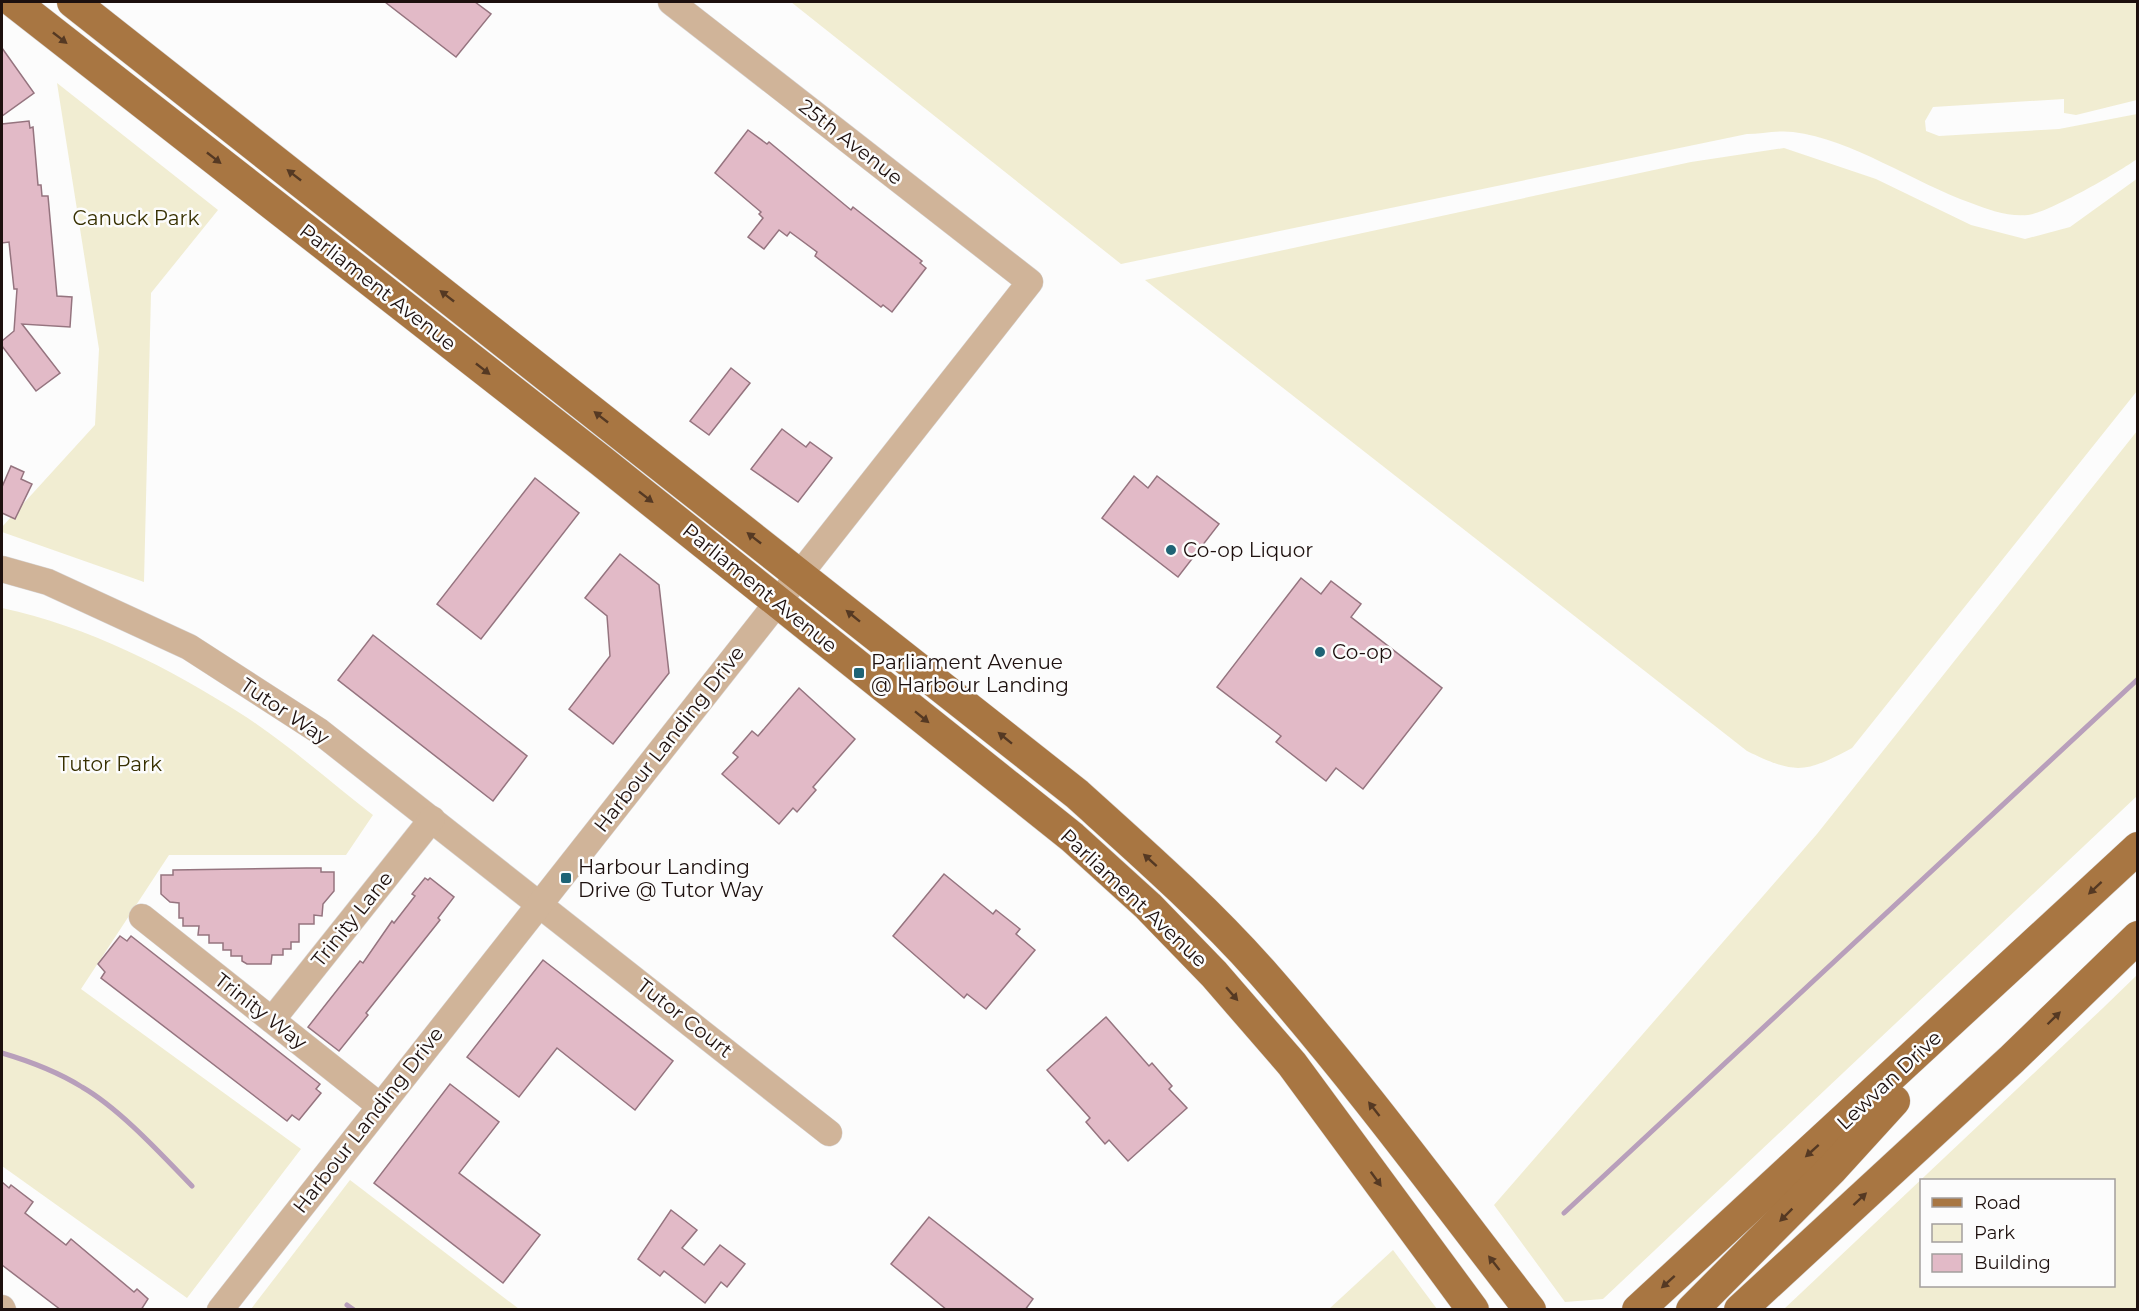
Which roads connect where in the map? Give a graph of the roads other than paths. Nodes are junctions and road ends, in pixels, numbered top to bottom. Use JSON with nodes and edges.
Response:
{"nodes":[{"id":1,"x":14,"y":2,"type":"edge"},
{"id":2,"x":73,"y":2,"type":"edge"},
{"id":3,"x":671,"y":2,"type":"edge"},
{"id":4,"x":1030,"y":282,"type":"joint"},
{"id":5,"x":2,"y":569,"type":"edge"},
{"id":6,"x":800,"y":574,"type":"junction"},
{"id":7,"x":778,"y":602,"type":"junction"},
{"id":8,"x":432,"y":819,"type":"junction"},
{"id":9,"x":2138,"y":848,"type":"edge"},
{"id":10,"x":540,"y":903,"type":"junction"},
{"id":11,"x":142,"y":917,"type":"dead end"},
{"id":12,"x":2138,"y":937,"type":"edge"},
{"id":13,"x":2039,"y":940,"type":"junction"},
{"id":14,"x":272,"y":1020,"type":"junction"},
{"id":15,"x":380,"y":1106,"type":"junction"},
{"id":16,"x":830,"y":1133,"type":"dead end"},
{"id":17,"x":220,"y":1310,"type":"edge"},
{"id":18,"x":1473,"y":1310,"type":"edge"},
{"id":19,"x":1530,"y":1310,"type":"edge"},
{"id":20,"x":1638,"y":1310,"type":"edge"},
{"id":21,"x":1692,"y":1310,"type":"edge"},
{"id":22,"x":1740,"y":1310,"type":"edge"}],
"edges":[{"from":1,"to":7,"type":"main road","name":"Parliament Avenue","one_way":true},
{"from":6,"to":2,"type":"main road","name":"Parliament Avenue","one_way":true},
{"from":3,"to":4,"type":"street","name":"25th Avenue"},
{"from":4,"to":6,"type":"street","name":"Harbour Landing Drive"},
{"from":5,"to":8,"type":"street","name":"Tutor Way"},
{"from":6,"to":7,"type":"street","name":"Harbour Landing Drive"},
{"from":19,"to":6,"type":"main road","name":"Parliament Avenue","one_way":true},
{"from":7,"to":10,"type":"street","name":"Harbour Landing Drive"},
{"from":7,"to":18,"type":"main road","name":"Parliament Avenue","one_way":true},
{"from":8,"to":10,"type":"street","name":"Tutor Way"},
{"from":8,"to":14,"type":"street","name":"Trinity Lane"},
{"from":9,"to":13,"type":"main road","name":"Lewvan Drive","one_way":true},
{"from":10,"to":15,"type":"street","name":"Harbour Landing Drive"},
{"from":10,"to":16,"type":"street","name":"Tutor Court"},
{"from":11,"to":14,"type":"street","name":"Trinity Way"},
{"from":22,"to":12,"type":"main road","one_way":true},
{"from":13,"to":20,"type":"main road","name":"Lewvan Drive","one_way":true},
{"from":13,"to":21,"type":"main road","one_way":true},
{"from":14,"to":15,"type":"street","name":"Trinity Way"},
{"from":15,"to":17,"type":"street","name":"Harbour Landing Drive"}]}
